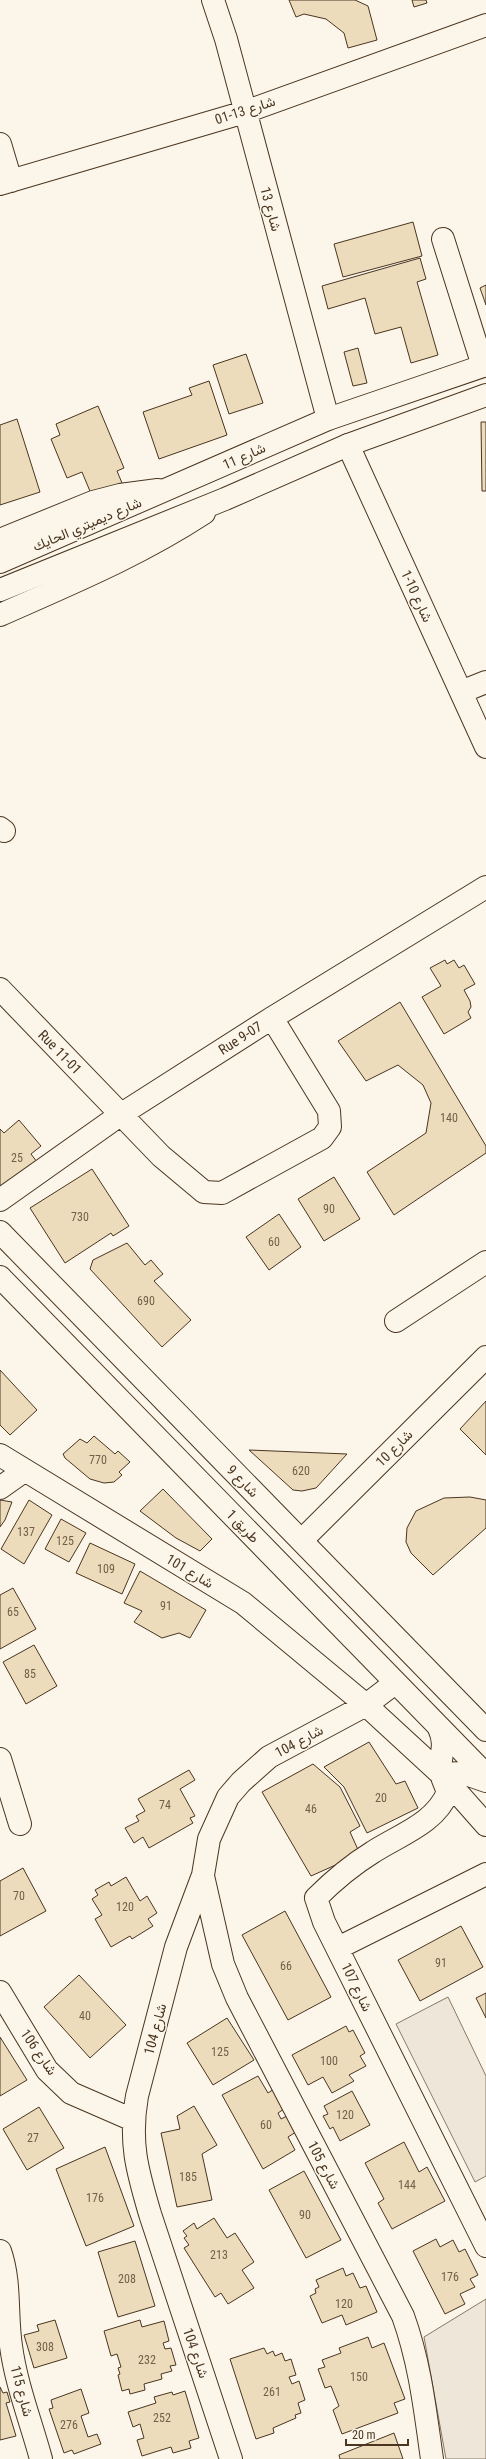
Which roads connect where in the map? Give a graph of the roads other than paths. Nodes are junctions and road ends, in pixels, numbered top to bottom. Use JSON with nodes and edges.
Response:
{"nodes":[{"id":1,"x":213,"y":0,"type":"edge"},
{"id":2,"x":486,"y":25,"type":"edge"},
{"id":3,"x":245,"y":112,"type":"junction"},
{"id":4,"x":0,"y":144,"type":"edge"},
{"id":5,"x":6,"y":182,"type":"edge"},
{"id":6,"x":443,"y":239,"type":"dead end"},
{"id":7,"x":484,"y":365,"type":"edge"},
{"id":8,"x":486,"y":395,"type":"edge"},
{"id":9,"x":328,"y":419,"type":"junction"},
{"id":10,"x":348,"y":445,"type":"junction"},
{"id":11,"x":175,"y":487,"type":"junction"},
{"id":12,"x":225,"y":499,"type":"junction"},
{"id":13,"x":0,"y":540,"type":"edge"},
{"id":14,"x":0,"y":562,"type":"edge"},
{"id":15,"x":0,"y":590,"type":"edge"},
{"id":16,"x":0,"y":615,"type":"edge"},
{"id":17,"x":486,"y":682,"type":"edge"},
{"id":18,"x":461,"y":692,"type":"junction"},
{"id":19,"x":486,"y":747,"type":"edge"},
{"id":20,"x":486,"y":887,"type":"edge"},
{"id":21,"x":0,"y":989,"type":"edge"},
{"id":22,"x":272,"y":1018,"type":"junction"},
{"id":23,"x":120,"y":1115,"type":"junction"},
{"id":24,"x":0,"y":1200,"type":"edge"},
{"id":25,"x":0,"y":1232,"type":"edge"},
{"id":26,"x":486,"y":1262,"type":"edge"},
{"id":27,"x":0,"y":1277,"type":"edge"},
{"id":28,"x":396,"y":1321,"type":"dead end"},
{"id":29,"x":485,"y":1361,"type":"edge"},
{"id":30,"x":0,"y":1455,"type":"edge"},
{"id":31,"x":24,"y":1471,"type":"junction"},
{"id":32,"x":0,"y":1488,"type":"edge"},
{"id":33,"x":302,"y":1540,"type":"junction"},
{"id":34,"x":395,"y":1683,"type":"junction"},
{"id":35,"x":366,"y":1705,"type":"junction"},
{"id":36,"x":439,"y":1728,"type":"junction"},
{"id":37,"x":486,"y":1730,"type":"edge"},
{"id":38,"x":0,"y":1759,"type":"edge"},
{"id":39,"x":441,"y":1774,"type":"junction"},
{"id":40,"x":486,"y":1775,"type":"edge"},
{"id":41,"x":486,"y":1781,"type":"edge"},
{"id":42,"x":20,"y":1824,"type":"dead end"},
{"id":43,"x":486,"y":1825,"type":"edge"},
{"id":44,"x":486,"y":1874,"type":"edge"},
{"id":45,"x":203,"y":1875,"type":"junction"},
{"id":46,"x":338,"y":1948,"type":"junction"},
{"id":47,"x":0,"y":1992,"type":"edge"},
{"id":48,"x":133,"y":2120,"type":"junction"},
{"id":49,"x":486,"y":2246,"type":"edge"},
{"id":50,"x":0,"y":2251,"type":"edge"},
{"id":51,"x":41,"y":2459,"type":"edge"},
{"id":52,"x":231,"y":2459,"type":"edge"},
{"id":53,"x":432,"y":2459,"type":"edge"}],
"edges":[{"from":1,"to":3,"type":"street","name":"شارع 13"},
{"from":2,"to":3,"type":"street","name":"شارع 13-01"},
{"from":3,"to":5,"type":"street","name":"شارع 13-01"},
{"from":3,"to":9,"type":"street","name":"شارع 13"},
{"from":4,"to":5,"type":"street"},
{"from":6,"to":7,"type":"street"},
{"from":7,"to":9,"type":"street","name":"شارع 11"},
{"from":8,"to":10,"type":"street"},
{"from":9,"to":11,"type":"street","name":"شارع 11"},
{"from":10,"to":12,"type":"street"},
{"from":10,"to":18,"type":"street","name":"شارع 10-1"},
{"from":11,"to":13,"type":"street","name":"شارع 11"},
{"from":11,"to":14,"type":"street","name":"شارع ديميتري الحايك"},
{"from":12,"to":15,"type":"street"},
{"from":12,"to":16,"type":"street"},
{"from":17,"to":18,"type":"street"},
{"from":18,"to":19,"type":"street","name":"شارع 10-1"},
{"from":20,"to":22,"type":"street","name":"Rue 9-07"},
{"from":21,"to":23,"type":"street","name":"Rue 11-01"},
{"from":22,"to":23,"type":"street","name":"Rue 9-07"},
{"from":22,"to":23,"type":"street","name":"Rue 11-01"},
{"from":23,"to":24,"type":"street","name":"Rue 9-07"},
{"from":25,"to":33,"type":"street","name":"شارع 9"},
{"from":26,"to":28,"type":"street"},
{"from":27,"to":34,"type":"street","name":"طريق 1"},
{"from":29,"to":33,"type":"street","name":"شارع 10"},
{"from":30,"to":31,"type":"street","name":"شارع 101"},
{"from":31,"to":32,"type":"street"},
{"from":31,"to":35,"type":"street","name":"شارع 101"},
{"from":33,"to":37,"type":"street","name":"شارع 9"},
{"from":34,"to":35,"type":"street","name":"شارع 104"},
{"from":34,"to":36,"type":"street","name":"طريق 1"},
{"from":35,"to":39,"type":"street","name":"شارع 101"},
{"from":35,"to":45,"type":"street","name":"شارع 104"},
{"from":36,"to":39,"type":"street","name":"شارع 107"},
{"from":36,"to":40,"type":"street","name":"طريق 1"},
{"from":38,"to":42,"type":"street"},
{"from":39,"to":41,"type":"street"},
{"from":39,"to":43,"type":"street","name":"شارع 101"},
{"from":39,"to":46,"type":"street","name":"شارع 107"},
{"from":44,"to":46,"type":"street"},
{"from":45,"to":48,"type":"street","name":"شارع 104"},
{"from":45,"to":53,"type":"street","name":"شارع 105"},
{"from":46,"to":49,"type":"street","name":"شارع 107"},
{"from":47,"to":48,"type":"street","name":"شارع 106"},
{"from":48,"to":52,"type":"street","name":"شارع 104"},
{"from":50,"to":51,"type":"street","name":"شارع 115"}]}
